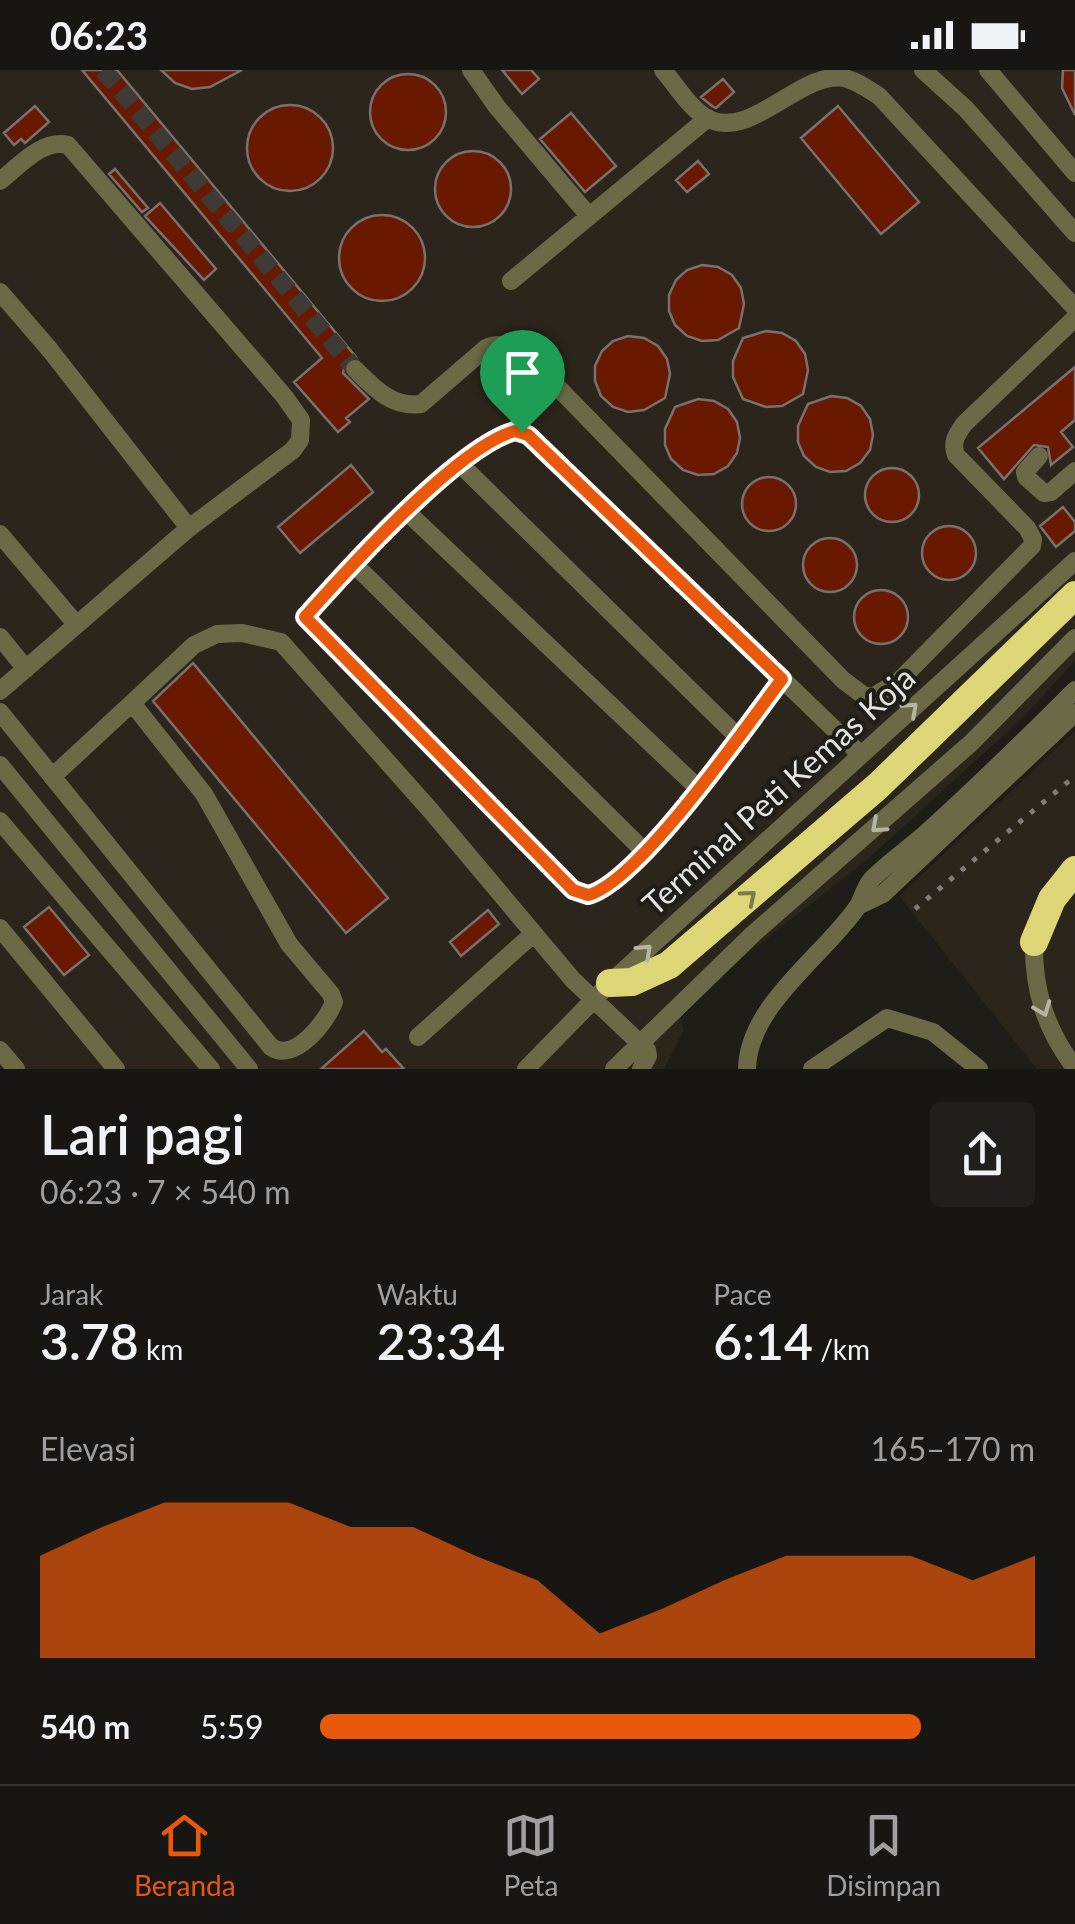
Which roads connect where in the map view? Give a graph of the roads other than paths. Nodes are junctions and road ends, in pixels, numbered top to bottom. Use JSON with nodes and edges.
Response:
{"nodes":[{"id":1,"x":471,"y":70,"type":"edge"},
{"id":2,"x":663,"y":70,"type":"edge"},
{"id":3,"x":924,"y":70,"type":"edge"},
{"id":4,"x":988,"y":70,"type":"edge"},
{"id":5,"x":708,"y":118,"type":"junction"},
{"id":6,"x":1075,"y":173,"type":"edge"},
{"id":7,"x":0,"y":181,"type":"edge"},
{"id":8,"x":589,"y":216,"type":"junction"},
{"id":9,"x":1075,"y":233,"type":"edge"},
{"id":10,"x":511,"y":282,"type":"dead end"},
{"id":11,"x":0,"y":292,"type":"edge"},
{"id":12,"x":1075,"y":308,"type":"edge"},
{"id":13,"x":1075,"y":318,"type":"edge"},
{"id":14,"x":355,"y":369,"type":"tunnel mouth"},
{"id":15,"x":1040,"y":456,"type":"dead end"},
{"id":16,"x":460,"y":464,"type":"junction"},
{"id":17,"x":1075,"y":472,"type":"edge"},
{"id":18,"x":406,"y":511,"type":"junction"},
{"id":19,"x":190,"y":528,"type":"junction"},
{"id":20,"x":0,"y":534,"type":"edge"},
{"id":21,"x":1075,"y":561,"type":"edge"},
{"id":22,"x":355,"y":565,"type":"junction"},
{"id":23,"x":1075,"y":596,"type":"edge"},
{"id":24,"x":305,"y":617,"type":"junction"},
{"id":25,"x":76,"y":624,"type":"junction"},
{"id":26,"x":0,"y":637,"type":"edge"},
{"id":27,"x":1075,"y":638,"type":"edge"},
{"id":28,"x":281,"y":642,"type":"junction"},
{"id":29,"x":26,"y":668,"type":"junction"},
{"id":30,"x":782,"y":679,"type":"junction"},
{"id":31,"x":1075,"y":690,"type":"edge"},
{"id":32,"x":0,"y":691,"type":"edge"},
{"id":33,"x":132,"y":702,"type":"junction"},
{"id":34,"x":1069,"y":711,"type":"edge"},
{"id":35,"x":0,"y":712,"type":"edge"},
{"id":36,"x":738,"y":737,"type":"junction"},
{"id":37,"x":861,"y":754,"type":"junction"},
{"id":38,"x":0,"y":765,"type":"edge"},
{"id":39,"x":52,"y":777,"type":"junction"},
{"id":40,"x":700,"y":790,"type":"junction"},
{"id":41,"x":0,"y":821,"type":"edge"},
{"id":42,"x":645,"y":852,"type":"junction"},
{"id":43,"x":1075,"y":870,"type":"edge"},
{"id":44,"x":0,"y":928,"type":"edge"},
{"id":45,"x":533,"y":934,"type":"junction"},
{"id":46,"x":1034,"y":942,"type":"joint"},
{"id":47,"x":602,"y":991,"type":"junction"},
{"id":48,"x":418,"y":1037,"type":"dead end"},
{"id":49,"x":640,"y":1044,"type":"junction"},
{"id":50,"x":0,"y":1050,"type":"edge"},
{"id":51,"x":1075,"y":1068,"type":"edge"},
{"id":52,"x":16,"y":1069,"type":"edge"},
{"id":53,"x":116,"y":1069,"type":"edge"},
{"id":54,"x":211,"y":1069,"type":"edge"},
{"id":55,"x":249,"y":1069,"type":"edge"},
{"id":56,"x":526,"y":1069,"type":"edge"},
{"id":57,"x":614,"y":1069,"type":"edge"},
{"id":58,"x":641,"y":1069,"type":"edge"},
{"id":59,"x":747,"y":1069,"type":"edge"},
{"id":60,"x":812,"y":1069,"type":"edge"},
{"id":61,"x":979,"y":1069,"type":"edge"}],
"edges":[{"from":1,"to":8,"type":"street"},
{"from":2,"to":5,"type":"street"},
{"from":3,"to":9,"type":"street"},
{"from":4,"to":6,"type":"street"},
{"from":5,"to":8,"type":"street"},
{"from":5,"to":12,"type":"street"},
{"from":7,"to":19,"type":"street"},
{"from":8,"to":10,"type":"street"},
{"from":11,"to":19,"type":"street"},
{"from":13,"to":14,"type":"street"},
{"from":15,"to":17,"type":"street"},
{"from":16,"to":18,"type":"street"},
{"from":16,"to":30,"type":"street"},
{"from":16,"to":36,"type":"street"},
{"from":18,"to":22,"type":"street"},
{"from":18,"to":40,"type":"street"},
{"from":19,"to":25,"type":"street"},
{"from":20,"to":25,"type":"street"},
{"from":37,"to":21,"type":"street","name":"Terminal Peti Kemas Koja","one_way":true},
{"from":22,"to":24,"type":"street"},
{"from":22,"to":42,"type":"street"},
{"from":47,"to":23,"type":"highway","one_way":true},
{"from":24,"to":28,"type":"street"},
{"from":24,"to":42,"type":"street"},
{"from":25,"to":29,"type":"street"},
{"from":26,"to":29,"type":"street"},
{"from":27,"to":49,"type":"street","one_way":true},
{"from":28,"to":33,"type":"street"},
{"from":28,"to":45,"type":"street"},
{"from":29,"to":32,"type":"street"},
{"from":30,"to":36,"type":"street"},
{"from":30,"to":37,"type":"street"},
{"from":31,"to":34,"type":"street"},
{"from":33,"to":39,"type":"street"},
{"from":33,"to":39,"type":"street"},
{"from":34,"to":59,"type":"street"},
{"from":35,"to":39,"type":"street"},
{"from":36,"to":40,"type":"street"},
{"from":47,"to":37,"type":"street","name":"Terminal Peti Kemas Koja","one_way":true},
{"from":38,"to":55,"type":"street"},
{"from":40,"to":42,"type":"street"},
{"from":41,"to":54,"type":"street"},
{"from":43,"to":46,"type":"highway"},
{"from":44,"to":53,"type":"street"},
{"from":45,"to":47,"type":"street"},
{"from":45,"to":48,"type":"street"},
{"from":46,"to":51,"type":"street","one_way":true},
{"from":47,"to":49,"type":"street"},
{"from":47,"to":56,"type":"street","name":"Terminal Peti Kemas Koja"},
{"from":49,"to":57,"type":"street"},
{"from":49,"to":58,"type":"street"},
{"from":50,"to":52,"type":"street"},
{"from":60,"to":61,"type":"street"}]}
